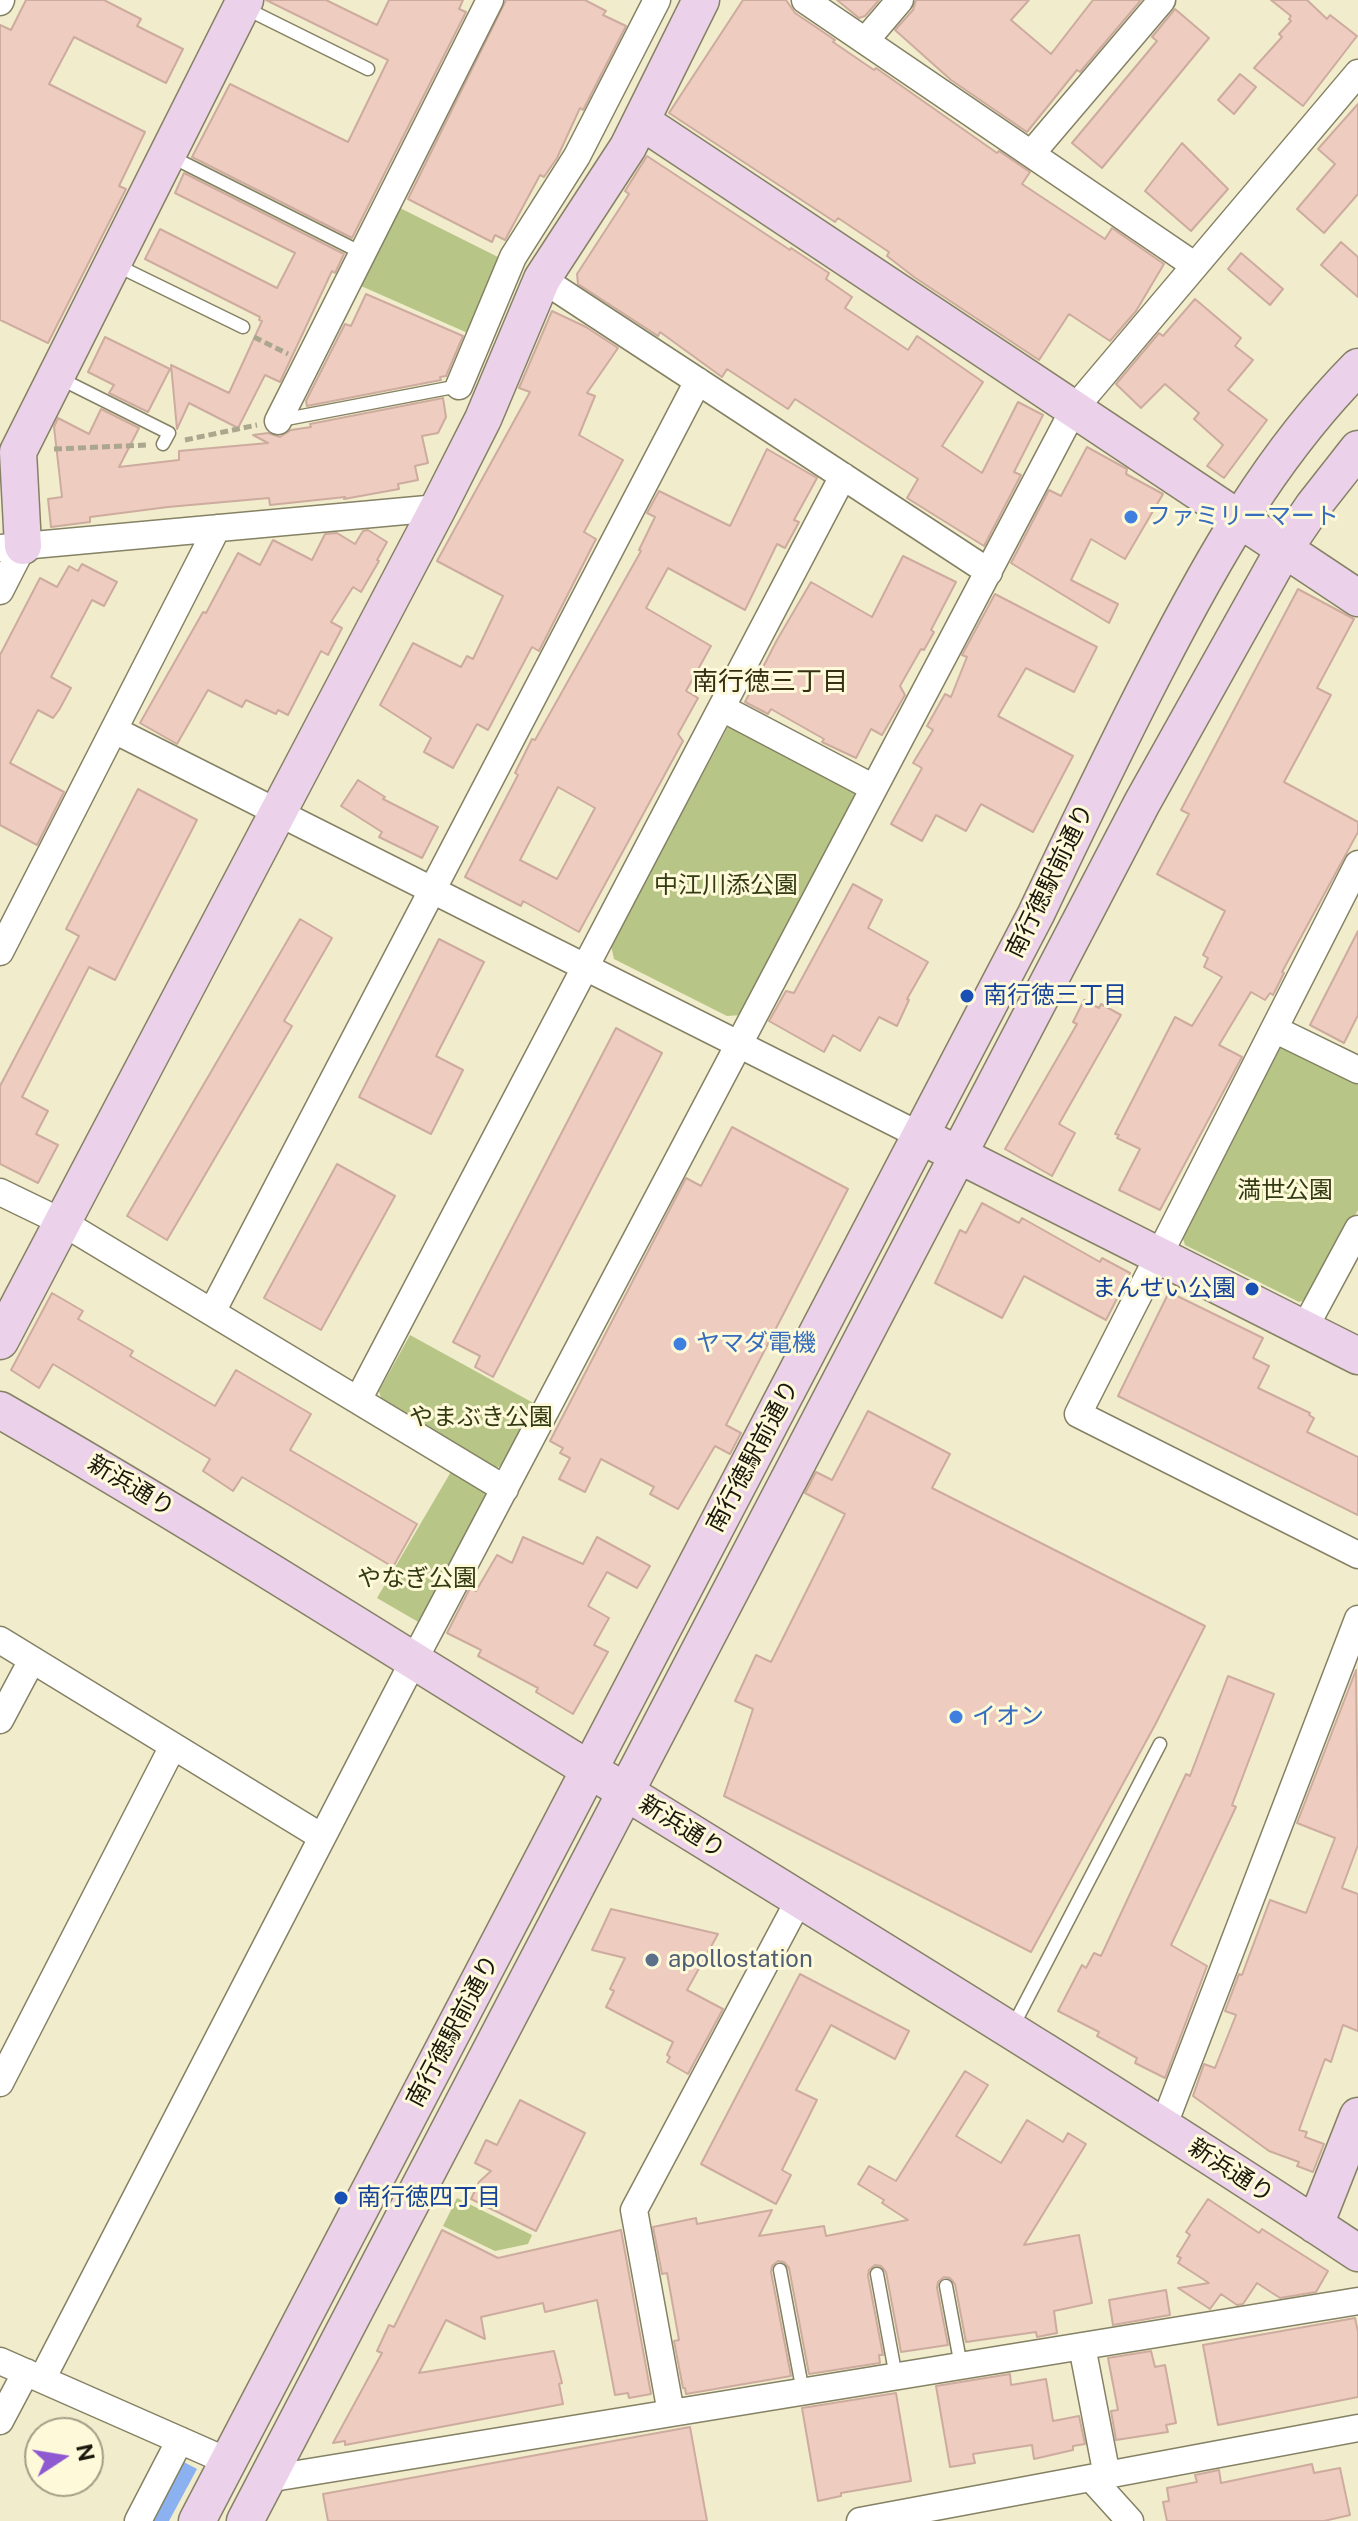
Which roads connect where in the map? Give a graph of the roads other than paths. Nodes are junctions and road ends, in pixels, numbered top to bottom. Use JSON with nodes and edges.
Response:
{"nodes":[{"id":1,"x":490,"y":0,"type":"edge"},
{"id":2,"x":657,"y":0,"type":"edge"},
{"id":3,"x":701,"y":0,"type":"edge"},
{"id":4,"x":805,"y":0,"type":"edge"},
{"id":5,"x":900,"y":0,"type":"edge"},
{"id":6,"x":1162,"y":0,"type":"edge"},
{"id":7,"x":244,"y":3,"type":"edge"},
{"id":8,"x":865,"y":41,"type":"junction"},
{"id":9,"x":368,"y":69,"type":"dead end"},
{"id":10,"x":1358,"y":73,"type":"edge"},
{"id":11,"x":641,"y":121,"type":"junction"},
{"id":12,"x":1031,"y":154,"type":"junction"},
{"id":13,"x":167,"y":155,"type":"junction"},
{"id":14,"x":362,"y":253,"type":"junction"},
{"id":15,"x":113,"y":263,"type":"junction"},
{"id":16,"x":1194,"y":265,"type":"junction"},
{"id":17,"x":542,"y":279,"type":"junction"},
{"id":18,"x":243,"y":327,"type":"road end"},
{"id":19,"x":1358,"y":367,"type":"edge"},
{"id":20,"x":56,"y":377,"type":"junction"},
{"id":21,"x":698,"y":381,"type":"junction"},
{"id":22,"x":459,"y":386,"type":"joint"},
{"id":23,"x":1074,"y":409,"type":"junction"},
{"id":24,"x":278,"y":421,"type":"joint"},
{"id":25,"x":163,"y":444,"type":"dead end"},
{"id":26,"x":1358,"y":449,"type":"edge"},
{"id":27,"x":843,"y":476,"type":"junction"},
{"id":28,"x":438,"y":508,"type":"junction"},
{"id":29,"x":1238,"y":518,"type":"junction"},
{"id":30,"x":217,"y":528,"type":"junction"},
{"id":31,"x":11,"y":547,"type":"edge"},
{"id":32,"x":1284,"y":549,"type":"junction"},
{"id":33,"x":989,"y":572,"type":"junction"},
{"id":34,"x":0,"y":591,"type":"edge"},
{"id":35,"x":1358,"y":598,"type":"edge"},
{"id":36,"x":722,"y":708,"type":"junction"},
{"id":37,"x":114,"y":730,"type":"junction"},
{"id":38,"x":874,"y":788,"type":"junction"},
{"id":39,"x":278,"y":812,"type":"junction"},
{"id":40,"x":1358,"y":864,"type":"edge"},
{"id":41,"x":432,"y":890,"type":"junction"},
{"id":42,"x":0,"y":952,"type":"edge"},
{"id":43,"x":586,"y":967,"type":"junction"},
{"id":44,"x":1274,"y":1029,"type":"junction"},
{"id":45,"x":740,"y":1045,"type":"junction"},
{"id":46,"x":1358,"y":1070,"type":"edge"},
{"id":47,"x":921,"y":1136,"type":"junction"},
{"id":48,"x":958,"y":1155,"type":"junction"},
{"id":49,"x":0,"y":1192,"type":"edge"},
{"id":50,"x":62,"y":1222,"type":"junction"},
{"id":51,"x":1358,"y":1229,"type":"edge"},
{"id":52,"x":1158,"y":1257,"type":"junction"},
{"id":53,"x":212,"y":1312,"type":"junction"},
{"id":54,"x":1304,"y":1329,"type":"junction"},
{"id":55,"x":0,"y":1341,"type":"edge"},
{"id":56,"x":1358,"y":1356,"type":"edge"},
{"id":57,"x":358,"y":1400,"type":"junction"},
{"id":58,"x":0,"y":1410,"type":"edge"},
{"id":59,"x":505,"y":1489,"type":"junction"},
{"id":60,"x":1358,"y":1555,"type":"edge"},
{"id":61,"x":1358,"y":1619,"type":"edge"},
{"id":62,"x":0,"y":1640,"type":"edge"},
{"id":63,"x":32,"y":1660,"type":"junction"},
{"id":64,"x":414,"y":1660,"type":"junction"},
{"id":65,"x":0,"y":1720,"type":"edge"},
{"id":66,"x":1160,"y":1744,"type":"dead end"},
{"id":67,"x":173,"y":1746,"type":"junction"},
{"id":68,"x":589,"y":1769,"type":"junction"},
{"id":69,"x":625,"y":1791,"type":"junction"},
{"id":70,"x":322,"y":1837,"type":"junction"},
{"id":71,"x":799,"y":1900,"type":"junction"},
{"id":72,"x":1010,"y":2032,"type":"junction"},
{"id":73,"x":0,"y":2083,"type":"edge"},
{"id":74,"x":1358,"y":2116,"type":"edge"},
{"id":75,"x":1163,"y":2127,"type":"junction"},
{"id":76,"x":1315,"y":2225,"type":"junction"},
{"id":77,"x":1358,"y":2253,"type":"edge"},
{"id":78,"x":780,"y":2270,"type":"dead end"},
{"id":79,"x":877,"y":2274,"type":"dead end"},
{"id":80,"x":946,"y":2286,"type":"dead end"},
{"id":81,"x":1358,"y":2301,"type":"edge"},
{"id":82,"x":1082,"y":2346,"type":"junction"},
{"id":83,"x":0,"y":2361,"type":"edge"},
{"id":84,"x":961,"y":2366,"type":"junction"},
{"id":85,"x":34,"y":2376,"type":"junction"},
{"id":86,"x":896,"y":2377,"type":"junction"},
{"id":87,"x":803,"y":2392,"type":"junction"},
{"id":88,"x":671,"y":2413,"type":"junction"},
{"id":89,"x":0,"y":2421,"type":"edge"},
{"id":90,"x":1358,"y":2428,"type":"edge"},
{"id":91,"x":180,"y":2440,"type":"junction"},
{"id":92,"x":227,"y":2461,"type":"junction"},
{"id":93,"x":1100,"y":2477,"type":"junction"},
{"id":94,"x":267,"y":2479,"type":"junction"},
{"id":95,"x":138,"y":2521,"type":"edge"},
{"id":96,"x":197,"y":2521,"type":"edge"},
{"id":97,"x":245,"y":2521,"type":"edge"},
{"id":98,"x":860,"y":2521,"type":"edge"},
{"id":99,"x":1130,"y":2521,"type":"edge"}],
"edges":[{"from":1,"to":14,"type":"street"},
{"from":2,"to":22,"type":"street"},
{"from":3,"to":11,"type":"street"},
{"from":4,"to":8,"type":"street"},
{"from":5,"to":8,"type":"street"},
{"from":6,"to":12,"type":"street"},
{"from":7,"to":9,"type":"lane"},
{"from":7,"to":13,"type":"street"},
{"from":8,"to":12,"type":"street"},
{"from":10,"to":16,"type":"street"},
{"from":11,"to":17,"type":"street"},
{"from":11,"to":23,"type":"street"},
{"from":12,"to":16,"type":"street"},
{"from":13,"to":14,"type":"lane"},
{"from":13,"to":15,"type":"street"},
{"from":14,"to":24,"type":"street"},
{"from":15,"to":18,"type":"lane"},
{"from":15,"to":20,"type":"street"},
{"from":16,"to":23,"type":"street"},
{"from":17,"to":21,"type":"street"},
{"from":17,"to":28,"type":"street"},
{"from":19,"to":29,"type":"street","name":"南行徳駅前通り"},
{"from":20,"to":25,"type":"lane"},
{"from":20,"to":31,"type":"street"},
{"from":21,"to":27,"type":"street"},
{"from":21,"to":41,"type":"street"},
{"from":22,"to":24,"type":"lane"},
{"from":23,"to":29,"type":"street"},
{"from":23,"to":33,"type":"street"},
{"from":26,"to":32,"type":"street","name":"南行徳駅前通り"},
{"from":27,"to":33,"type":"street"},
{"from":27,"to":36,"type":"street"},
{"from":28,"to":30,"type":"street"},
{"from":28,"to":39,"type":"street"},
{"from":29,"to":32,"type":"street"},
{"from":29,"to":47,"type":"street","name":"南行徳駅前通り"},
{"from":30,"to":31,"type":"street"},
{"from":30,"to":37,"type":"street"},
{"from":31,"to":34,"type":"street"},
{"from":32,"to":35,"type":"street"},
{"from":32,"to":48,"type":"street","name":"南行徳駅前通り"},
{"from":33,"to":38,"type":"street"},
{"from":36,"to":38,"type":"street"},
{"from":36,"to":43,"type":"street"},
{"from":37,"to":39,"type":"street"},
{"from":37,"to":42,"type":"street"},
{"from":38,"to":45,"type":"street"},
{"from":39,"to":41,"type":"street"},
{"from":39,"to":50,"type":"street"},
{"from":40,"to":44,"type":"street"},
{"from":41,"to":43,"type":"street"},
{"from":41,"to":53,"type":"street"},
{"from":43,"to":45,"type":"street"},
{"from":43,"to":57,"type":"street"},
{"from":44,"to":46,"type":"street"},
{"from":44,"to":52,"type":"street"},
{"from":45,"to":47,"type":"street"},
{"from":45,"to":59,"type":"street"},
{"from":47,"to":48,"type":"street"},
{"from":47,"to":68,"type":"street","name":"南行徳駅前通り"},
{"from":48,"to":52,"type":"street"},
{"from":48,"to":69,"type":"street","name":"南行徳駅前通り"},
{"from":49,"to":50,"type":"street"},
{"from":50,"to":53,"type":"street"},
{"from":50,"to":55,"type":"street"},
{"from":51,"to":54,"type":"street"},
{"from":52,"to":54,"type":"street"},
{"from":52,"to":60,"type":"street"},
{"from":53,"to":57,"type":"street"},
{"from":54,"to":56,"type":"street"},
{"from":57,"to":59,"type":"street"},
{"from":58,"to":64,"type":"street","name":"新浜通り"},
{"from":59,"to":64,"type":"street"},
{"from":61,"to":75,"type":"street"},
{"from":62,"to":63,"type":"street"},
{"from":63,"to":65,"type":"street"},
{"from":63,"to":67,"type":"street"},
{"from":64,"to":68,"type":"street","name":"新浜通り"},
{"from":64,"to":70,"type":"street"},
{"from":66,"to":72,"type":"lane"},
{"from":67,"to":70,"type":"street"},
{"from":67,"to":73,"type":"street"},
{"from":68,"to":69,"type":"street","name":"新浜通り"},
{"from":68,"to":92,"type":"street","name":"南行徳駅前通り"},
{"from":69,"to":71,"type":"street","name":"新浜通り"},
{"from":69,"to":94,"type":"street","name":"南行徳駅前通り"},
{"from":70,"to":85,"type":"street"},
{"from":71,"to":72,"type":"street","name":"新浜通り"},
{"from":71,"to":88,"type":"street"},
{"from":72,"to":75,"type":"street","name":"新浜通り"},
{"from":74,"to":76,"type":"street"},
{"from":75,"to":76,"type":"street","name":"新浜通り"},
{"from":76,"to":77,"type":"street","name":"新浜通り"},
{"from":78,"to":87,"type":"lane"},
{"from":79,"to":86,"type":"lane"},
{"from":80,"to":84,"type":"lane"},
{"from":81,"to":82,"type":"street"},
{"from":82,"to":84,"type":"street"},
{"from":82,"to":93,"type":"street"},
{"from":83,"to":85,"type":"street"},
{"from":84,"to":86,"type":"street"},
{"from":85,"to":89,"type":"street"},
{"from":85,"to":91,"type":"street"},
{"from":86,"to":87,"type":"street"},
{"from":87,"to":88,"type":"street"},
{"from":88,"to":94,"type":"street"},
{"from":90,"to":93,"type":"street"},
{"from":91,"to":92,"type":"street"},
{"from":91,"to":95,"type":"street"},
{"from":92,"to":96,"type":"street","name":"南行徳駅前通り"},
{"from":93,"to":98,"type":"street"},
{"from":93,"to":99,"type":"street"},
{"from":94,"to":97,"type":"street","name":"南行徳駅前通り"}]}
